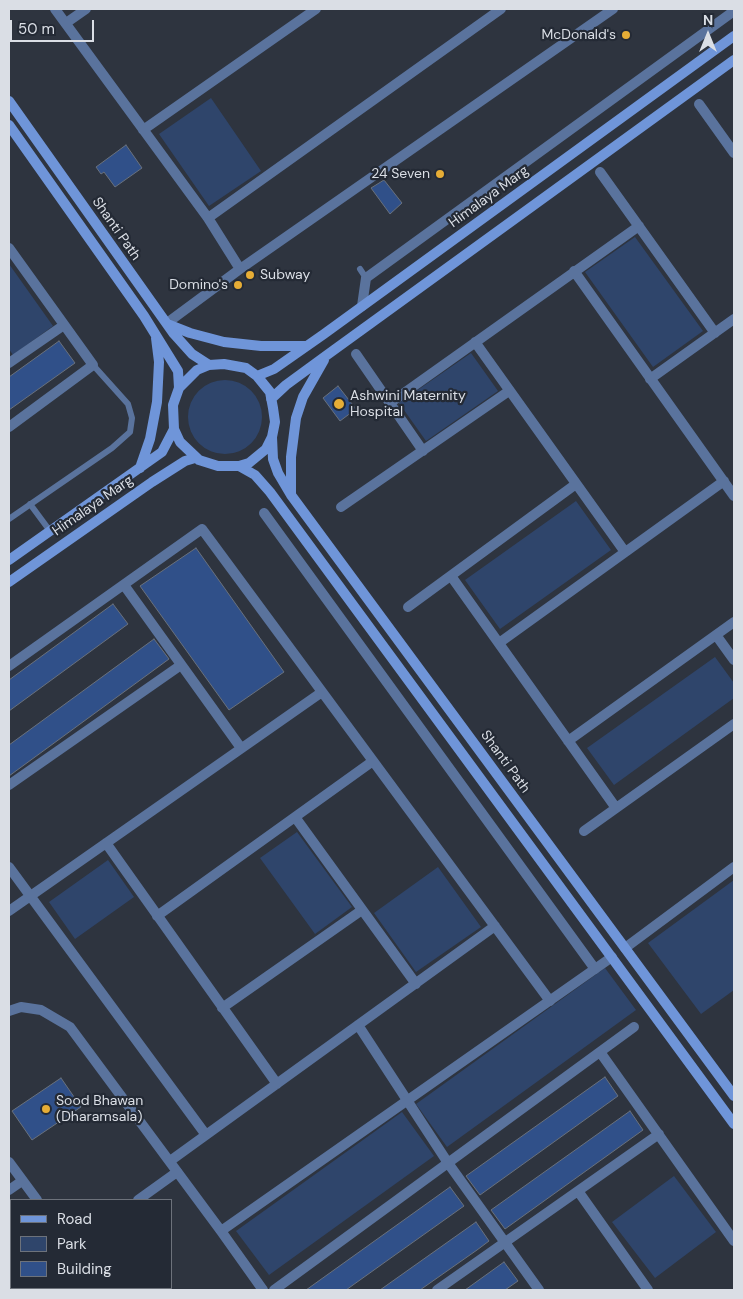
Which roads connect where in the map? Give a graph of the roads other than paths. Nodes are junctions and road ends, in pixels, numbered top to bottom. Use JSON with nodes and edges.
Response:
{"nodes":[{"id":1,"x":55,"y":9,"type":"edge"},
{"id":2,"x":86,"y":9,"type":"edge"},
{"id":3,"x":316,"y":9,"type":"edge"},
{"id":4,"x":501,"y":9,"type":"edge"},
{"id":5,"x":613,"y":9,"type":"edge"},
{"id":6,"x":734,"y":11,"type":"edge"},
{"id":7,"x":66,"y":23,"type":"junction"},
{"id":8,"x":734,"y":36,"type":"edge"},
{"id":9,"x":734,"y":60,"type":"edge"},
{"id":10,"x":9,"y":101,"type":"edge"},
{"id":11,"x":699,"y":104,"type":"dead end"},
{"id":12,"x":9,"y":125,"type":"edge"},
{"id":13,"x":143,"y":130,"type":"junction"},
{"id":14,"x":734,"y":153,"type":"edge"},
{"id":15,"x":600,"y":172,"type":"dead end"},
{"id":16,"x":208,"y":218,"type":"junction"},
{"id":17,"x":639,"y":226,"type":"junction"},
{"id":18,"x":9,"y":248,"type":"edge"},
{"id":19,"x":240,"y":269,"type":"junction"},
{"id":20,"x":360,"y":269,"type":"dead end"},
{"id":21,"x":574,"y":271,"type":"junction"},
{"id":22,"x":366,"y":278,"type":"junction"},
{"id":23,"x":362,"y":306,"type":"junction"},
{"id":24,"x":734,"y":319,"type":"edge"},
{"id":25,"x":166,"y":323,"type":"junction"},
{"id":26,"x":64,"y":324,"type":"junction"},
{"id":27,"x":155,"y":332,"type":"junction"},
{"id":28,"x":715,"y":333,"type":"junction"},
{"id":29,"x":475,"y":342,"type":"junction"},
{"id":30,"x":308,"y":346,"type":"junction"},
{"id":31,"x":356,"y":354,"type":"dead end"},
{"id":32,"x":328,"y":355,"type":"junction"},
{"id":33,"x":9,"y":362,"type":"edge"},
{"id":34,"x":209,"y":365,"type":"junction"},
{"id":35,"x":93,"y":366,"type":"junction"},
{"id":36,"x":257,"y":376,"type":"junction"},
{"id":37,"x":650,"y":379,"type":"junction"},
{"id":38,"x":179,"y":388,"type":"junction"},
{"id":39,"x":510,"y":391,"type":"junction"},
{"id":40,"x":271,"y":399,"type":"junction"},
{"id":41,"x":390,"y":403,"type":"junction"},
{"id":42,"x":9,"y":427,"type":"edge"},
{"id":43,"x":174,"y":429,"type":"junction"},
{"id":44,"x":272,"y":437,"type":"junction"},
{"id":45,"x":423,"y":451,"type":"junction"},
{"id":46,"x":196,"y":458,"type":"junction"},
{"id":47,"x":239,"y":466,"type":"junction"},
{"id":48,"x":140,"y":469,"type":"junction"},
{"id":49,"x":724,"y":481,"type":"junction"},
{"id":50,"x":576,"y":484,"type":"junction"},
{"id":51,"x":291,"y":495,"type":"junction"},
{"id":52,"x":734,"y":496,"type":"edge"},
{"id":53,"x":30,"y":504,"type":"junction"},
{"id":54,"x":341,"y":507,"type":"dead end"},
{"id":55,"x":264,"y":513,"type":"dead end"},
{"id":56,"x":9,"y":519,"type":"edge"},
{"id":57,"x":50,"y":531,"type":"junction"},
{"id":58,"x":625,"y":552,"type":"junction"},
{"id":59,"x":9,"y":560,"type":"edge"},
{"id":60,"x":451,"y":576,"type":"junction"},
{"id":61,"x":9,"y":582,"type":"edge"},
{"id":62,"x":124,"y":585,"type":"junction"},
{"id":63,"x":408,"y":607,"type":"dead end"},
{"id":64,"x":734,"y":622,"type":"edge"},
{"id":65,"x":716,"y":635,"type":"junction"},
{"id":66,"x":499,"y":643,"type":"junction"},
{"id":67,"x":734,"y":660,"type":"edge"},
{"id":68,"x":181,"y":665,"type":"junction"},
{"id":69,"x":9,"y":666,"type":"edge"},
{"id":70,"x":322,"y":692,"type":"junction"},
{"id":71,"x":734,"y":724,"type":"edge"},
{"id":72,"x":568,"y":741,"type":"junction"},
{"id":73,"x":241,"y":748,"type":"junction"},
{"id":74,"x":373,"y":761,"type":"junction"},
{"id":75,"x":9,"y":785,"type":"edge"},
{"id":76,"x":616,"y":808,"type":"junction"},
{"id":77,"x":295,"y":817,"type":"junction"},
{"id":78,"x":584,"y":831,"type":"dead end"},
{"id":79,"x":106,"y":843,"type":"junction"},
{"id":80,"x":9,"y":866,"type":"edge"},
{"id":81,"x":734,"y":867,"type":"edge"},
{"id":82,"x":30,"y":896,"type":"junction"},
{"id":83,"x":362,"y":910,"type":"junction"},
{"id":84,"x":9,"y":911,"type":"edge"},
{"id":85,"x":157,"y":916,"type":"junction"},
{"id":86,"x":495,"y":926,"type":"junction"},
{"id":87,"x":625,"y":948,"type":"junction"},
{"id":88,"x":612,"y":957,"type":"junction"},
{"id":89,"x":596,"y":969,"type":"junction"},
{"id":90,"x":416,"y":984,"type":"junction"},
{"id":91,"x":550,"y":1001,"type":"junction"},
{"id":92,"x":222,"y":1008,"type":"junction"},
{"id":93,"x":9,"y":1011,"type":"edge"},
{"id":94,"x":358,"y":1025,"type":"junction"},
{"id":95,"x":634,"y":1027,"type":"dead end"},
{"id":96,"x":600,"y":1052,"type":"junction"},
{"id":97,"x":277,"y":1084,"type":"junction"},
{"id":98,"x":734,"y":1096,"type":"edge"},
{"id":99,"x":408,"y":1101,"type":"junction"},
{"id":100,"x":734,"y":1124,"type":"edge"},
{"id":101,"x":659,"y":1134,"type":"junction"},
{"id":102,"x":206,"y":1135,"type":"junction"},
{"id":103,"x":170,"y":1161,"type":"junction"},
{"id":104,"x":9,"y":1162,"type":"edge"},
{"id":105,"x":448,"y":1163,"type":"junction"},
{"id":106,"x":178,"y":1172,"type":"junction"},
{"id":107,"x":22,"y":1181,"type":"junction"},
{"id":108,"x":9,"y":1190,"type":"edge"},
{"id":109,"x":578,"y":1191,"type":"junction"},
{"id":110,"x":36,"y":1199,"type":"edge"},
{"id":111,"x":139,"y":1199,"type":"edge"},
{"id":112,"x":222,"y":1230,"type":"junction"},
{"id":113,"x":734,"y":1241,"type":"edge"},
{"id":114,"x":505,"y":1242,"type":"junction"},
{"id":115,"x":263,"y":1290,"type":"edge"},
{"id":116,"x":274,"y":1290,"type":"edge"},
{"id":117,"x":436,"y":1290,"type":"edge"},
{"id":118,"x":539,"y":1290,"type":"edge"},
{"id":119,"x":648,"y":1290,"type":"edge"}],
"edges":[{"from":1,"to":7,"type":"street"},
{"from":2,"to":7,"type":"street"},
{"from":3,"to":13,"type":"street"},
{"from":4,"to":16,"type":"street"},
{"from":5,"to":19,"type":"street"},
{"from":6,"to":22,"type":"street"},
{"from":7,"to":13,"type":"street"},
{"from":8,"to":23,"type":"main road","name":"Himalaya Marg"},
{"from":9,"to":32,"type":"main road"},
{"from":10,"to":25,"type":"main road","name":"Shanti Path"},
{"from":11,"to":14,"type":"street"},
{"from":12,"to":27,"type":"main road","name":"Shanti Path"},
{"from":13,"to":16,"type":"street"},
{"from":15,"to":17,"type":"street"},
{"from":16,"to":19,"type":"street"},
{"from":17,"to":21,"type":"street"},
{"from":17,"to":28,"type":"street"},
{"from":18,"to":26,"type":"street"},
{"from":19,"to":25,"type":"street"},
{"from":20,"to":22,"type":"lane"},
{"from":21,"to":29,"type":"street"},
{"from":21,"to":37,"type":"street"},
{"from":22,"to":23,"type":"street"},
{"from":23,"to":30,"type":"main road","name":"Himalaya Marg"},
{"from":24,"to":28,"type":"street"},
{"from":25,"to":30,"type":"main road"},
{"from":25,"to":34,"type":"main road","name":"Shanti Path"},
{"from":26,"to":33,"type":"street"},
{"from":26,"to":35,"type":"street"},
{"from":27,"to":38,"type":"main road","name":"Shanti Path"},
{"from":27,"to":48,"type":"main road"},
{"from":28,"to":37,"type":"street"},
{"from":29,"to":39,"type":"street"},
{"from":29,"to":41,"type":"street"},
{"from":30,"to":36,"type":"main road","name":"Himalaya Marg"},
{"from":31,"to":41,"type":"street"},
{"from":32,"to":40,"type":"main road"},
{"from":32,"to":51,"type":"main road"},
{"from":34,"to":36,"type":"main road"},
{"from":34,"to":38,"type":"main road"},
{"from":35,"to":42,"type":"street"},
{"from":35,"to":53,"type":"lane"},
{"from":36,"to":40,"type":"main road"},
{"from":37,"to":49,"type":"street"},
{"from":38,"to":43,"type":"main road"},
{"from":39,"to":45,"type":"street"},
{"from":39,"to":50,"type":"street"},
{"from":40,"to":44,"type":"main road"},
{"from":41,"to":45,"type":"street"},
{"from":43,"to":46,"type":"main road"},
{"from":43,"to":48,"type":"main road","name":"Himalaya Marg"},
{"from":44,"to":47,"type":"main road"},
{"from":44,"to":51,"type":"main road","name":"Shanti Path"},
{"from":45,"to":54,"type":"street"},
{"from":46,"to":47,"type":"main road"},
{"from":46,"to":61,"type":"main road","name":"Himalaya Marg"},
{"from":47,"to":88,"type":"main road"},
{"from":48,"to":57,"type":"main road","name":"Himalaya Marg"},
{"from":49,"to":52,"type":"street"},
{"from":49,"to":58,"type":"street"},
{"from":50,"to":58,"type":"street"},
{"from":50,"to":60,"type":"street"},
{"from":51,"to":87,"type":"main road","name":"Shanti Path"},
{"from":53,"to":56,"type":"lane"},
{"from":53,"to":57,"type":"lane"},
{"from":55,"to":89,"type":"street"},
{"from":57,"to":59,"type":"main road","name":"Himalaya Marg"},
{"from":58,"to":66,"type":"street"},
{"from":60,"to":63,"type":"street"},
{"from":60,"to":66,"type":"street"},
{"from":62,"to":68,"type":"street"},
{"from":62,"to":69,"type":"street"},
{"from":62,"to":70,"type":"street"},
{"from":64,"to":65,"type":"street"},
{"from":65,"to":67,"type":"street"},
{"from":65,"to":72,"type":"street"},
{"from":66,"to":72,"type":"street"},
{"from":68,"to":73,"type":"street"},
{"from":68,"to":75,"type":"street"},
{"from":70,"to":73,"type":"street"},
{"from":70,"to":74,"type":"street"},
{"from":71,"to":76,"type":"street"},
{"from":72,"to":76,"type":"street"},
{"from":73,"to":79,"type":"street"},
{"from":74,"to":77,"type":"street"},
{"from":74,"to":86,"type":"street"},
{"from":76,"to":78,"type":"street"},
{"from":77,"to":83,"type":"street"},
{"from":77,"to":85,"type":"street"},
{"from":79,"to":82,"type":"street"},
{"from":79,"to":85,"type":"street"},
{"from":80,"to":82,"type":"street"},
{"from":81,"to":87,"type":"street"},
{"from":82,"to":84,"type":"street"},
{"from":82,"to":102,"type":"street"},
{"from":83,"to":90,"type":"street"},
{"from":83,"to":92,"type":"street"},
{"from":85,"to":92,"type":"street"},
{"from":86,"to":90,"type":"street"},
{"from":86,"to":91,"type":"street"},
{"from":87,"to":98,"type":"main road","name":"Shanti Path"},
{"from":88,"to":89,"type":"street"},
{"from":88,"to":100,"type":"main road"},
{"from":89,"to":91,"type":"street"},
{"from":90,"to":94,"type":"street"},
{"from":91,"to":99,"type":"street"},
{"from":92,"to":97,"type":"street"},
{"from":93,"to":103,"type":"street"},
{"from":94,"to":97,"type":"street"},
{"from":94,"to":99,"type":"street"},
{"from":95,"to":96,"type":"street"},
{"from":96,"to":101,"type":"street"},
{"from":96,"to":105,"type":"street"},
{"from":97,"to":102,"type":"street"},
{"from":99,"to":105,"type":"street"},
{"from":99,"to":112,"type":"street"},
{"from":101,"to":109,"type":"street"},
{"from":101,"to":113,"type":"street"},
{"from":102,"to":103,"type":"street"},
{"from":103,"to":106,"type":"street"},
{"from":104,"to":107,"type":"street"},
{"from":105,"to":114,"type":"street"},
{"from":105,"to":116,"type":"street"},
{"from":106,"to":111,"type":"street"},
{"from":106,"to":112,"type":"street"},
{"from":107,"to":108,"type":"street"},
{"from":107,"to":110,"type":"street"},
{"from":109,"to":114,"type":"street"},
{"from":109,"to":119,"type":"street"},
{"from":112,"to":115,"type":"street"},
{"from":114,"to":117,"type":"street"},
{"from":114,"to":118,"type":"street"}]}
